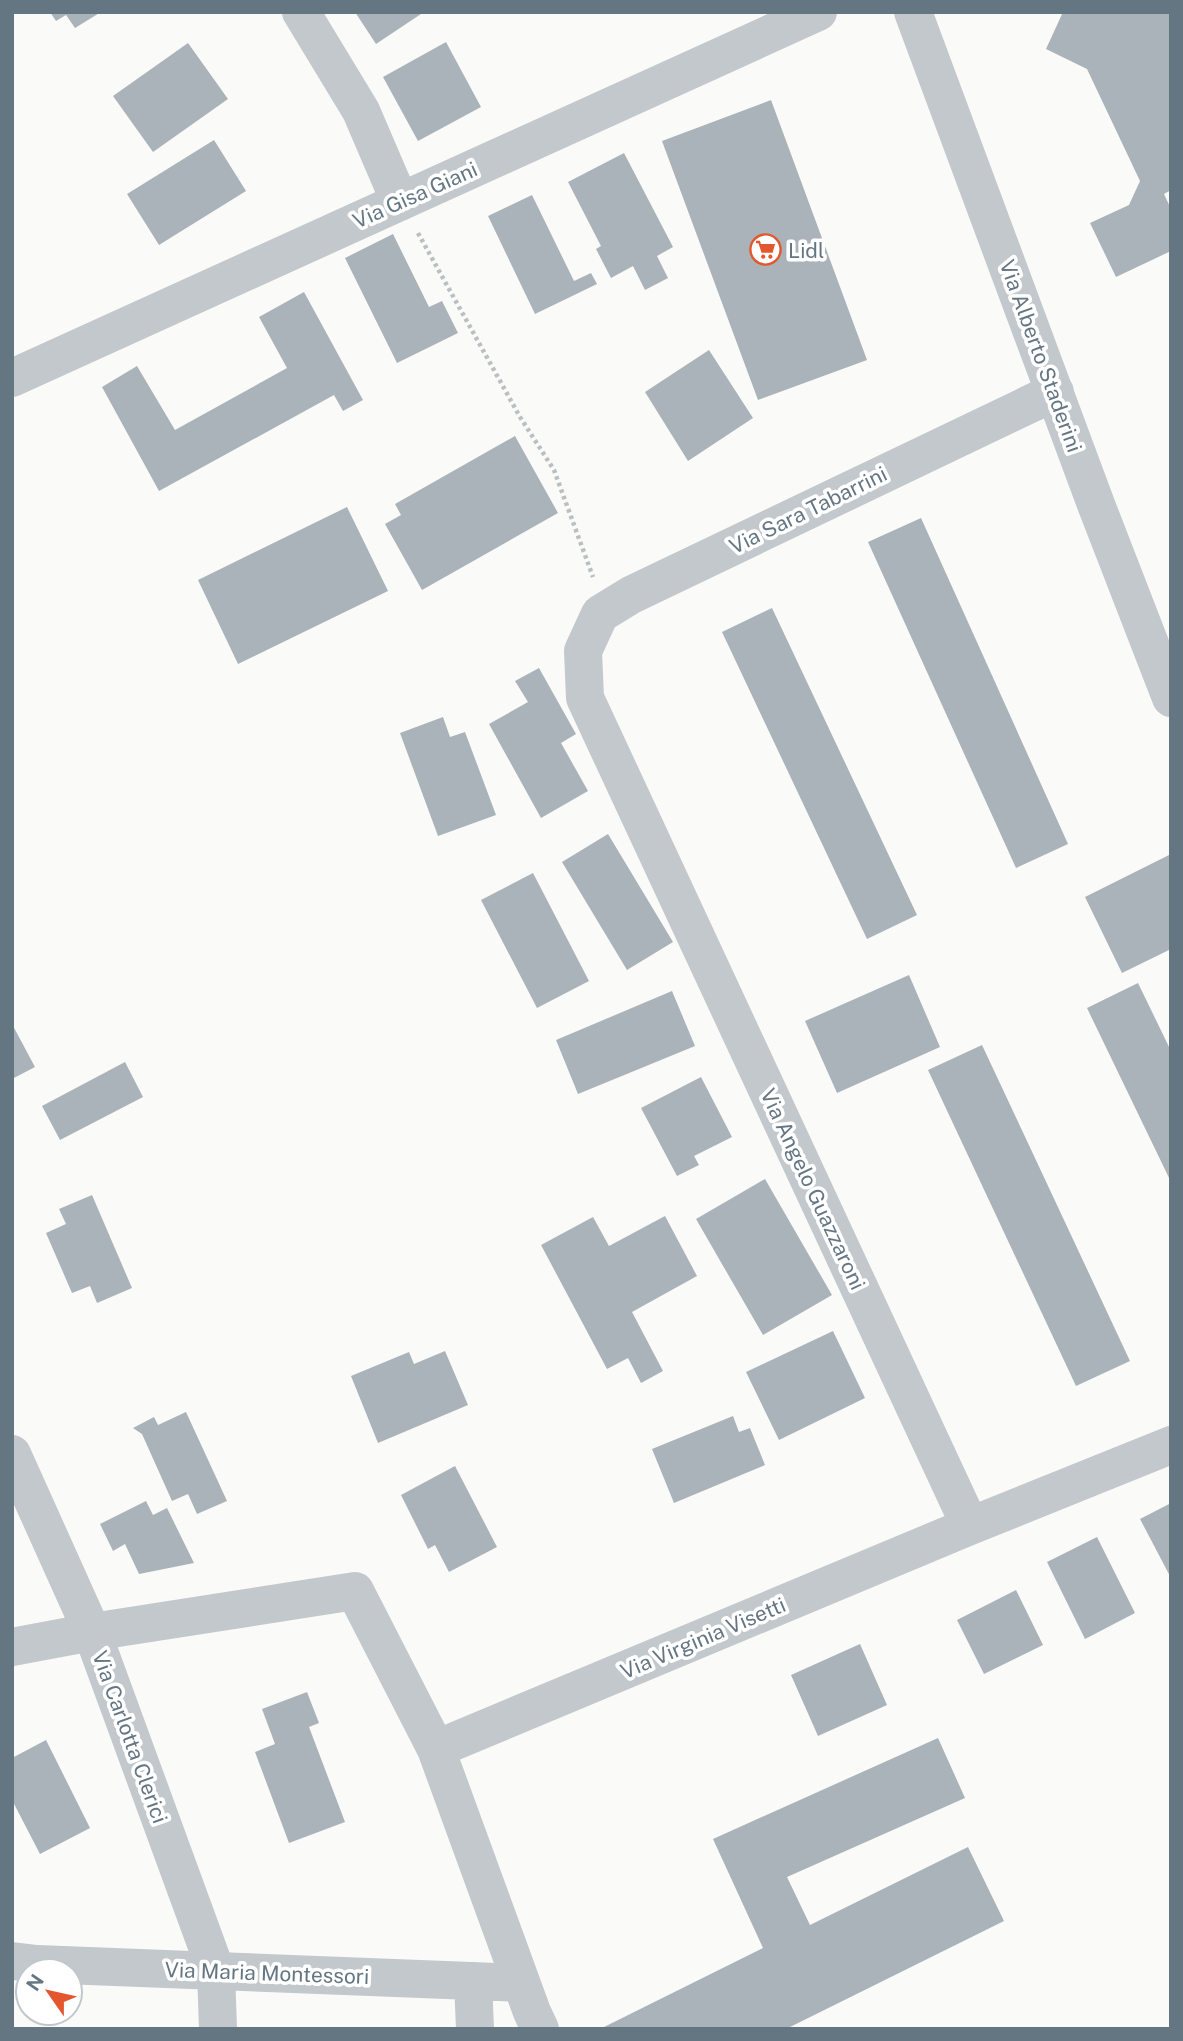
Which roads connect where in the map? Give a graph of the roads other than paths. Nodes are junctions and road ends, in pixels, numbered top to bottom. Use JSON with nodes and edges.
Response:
{"nodes":[{"id":1,"x":301,"y":12,"type":"edge"},
{"id":2,"x":818,"y":12,"type":"edge"},
{"id":3,"x":913,"y":12,"type":"edge"},
{"id":4,"x":400,"y":202,"type":"junction"},
{"id":5,"x":12,"y":379,"type":"edge"},
{"id":6,"x":1055,"y":392,"type":"junction"},
{"id":7,"x":583,"y":651,"type":"joint"},
{"id":8,"x":1171,"y":698,"type":"edge"},
{"id":9,"x":1171,"y":1445,"type":"edge"},
{"id":10,"x":12,"y":1454,"type":"edge"},
{"id":11,"x":970,"y":1526,"type":"junction"},
{"id":12,"x":92,"y":1632,"type":"junction"},
{"id":13,"x":12,"y":1647,"type":"edge"},
{"id":14,"x":436,"y":1749,"type":"junction"},
{"id":15,"x":12,"y":1961,"type":"edge"},
{"id":16,"x":216,"y":1971,"type":"junction"},
{"id":17,"x":473,"y":1981,"type":"junction"},
{"id":18,"x":521,"y":1983,"type":"junction"},
{"id":19,"x":218,"y":2029,"type":"edge"},
{"id":20,"x":475,"y":2029,"type":"edge"},
{"id":21,"x":540,"y":2029,"type":"edge"}],
"edges":[{"from":1,"to":4,"type":"street"},
{"from":2,"to":4,"type":"street","name":"Via Gisa Giani"},
{"from":3,"to":6,"type":"street","name":"Via Alberto Staderini"},
{"from":4,"to":5,"type":"street","name":"Via Gisa Giani"},
{"from":6,"to":7,"type":"street","name":"Via Sara Tabarrini"},
{"from":6,"to":8,"type":"street","name":"Via Alberto Staderini"},
{"from":7,"to":11,"type":"street","name":"Via Angelo Guazzaroni"},
{"from":9,"to":11,"type":"street"},
{"from":10,"to":12,"type":"street","name":"Via Carlotta Clerici"},
{"from":11,"to":14,"type":"street","name":"Via Virginia Visetti"},
{"from":12,"to":13,"type":"street"},
{"from":12,"to":14,"type":"street"},
{"from":12,"to":16,"type":"street","name":"Via Carlotta Clerici"},
{"from":14,"to":18,"type":"street"},
{"from":15,"to":16,"type":"street","name":"Via Maria Montessori"},
{"from":16,"to":17,"type":"street","name":"Via Maria Montessori"},
{"from":16,"to":19,"type":"street","name":"Via Carlotta Clerici"},
{"from":17,"to":18,"type":"street","name":"Via Maria Montessori"},
{"from":17,"to":20,"type":"street"},
{"from":18,"to":21,"type":"street"}]}
